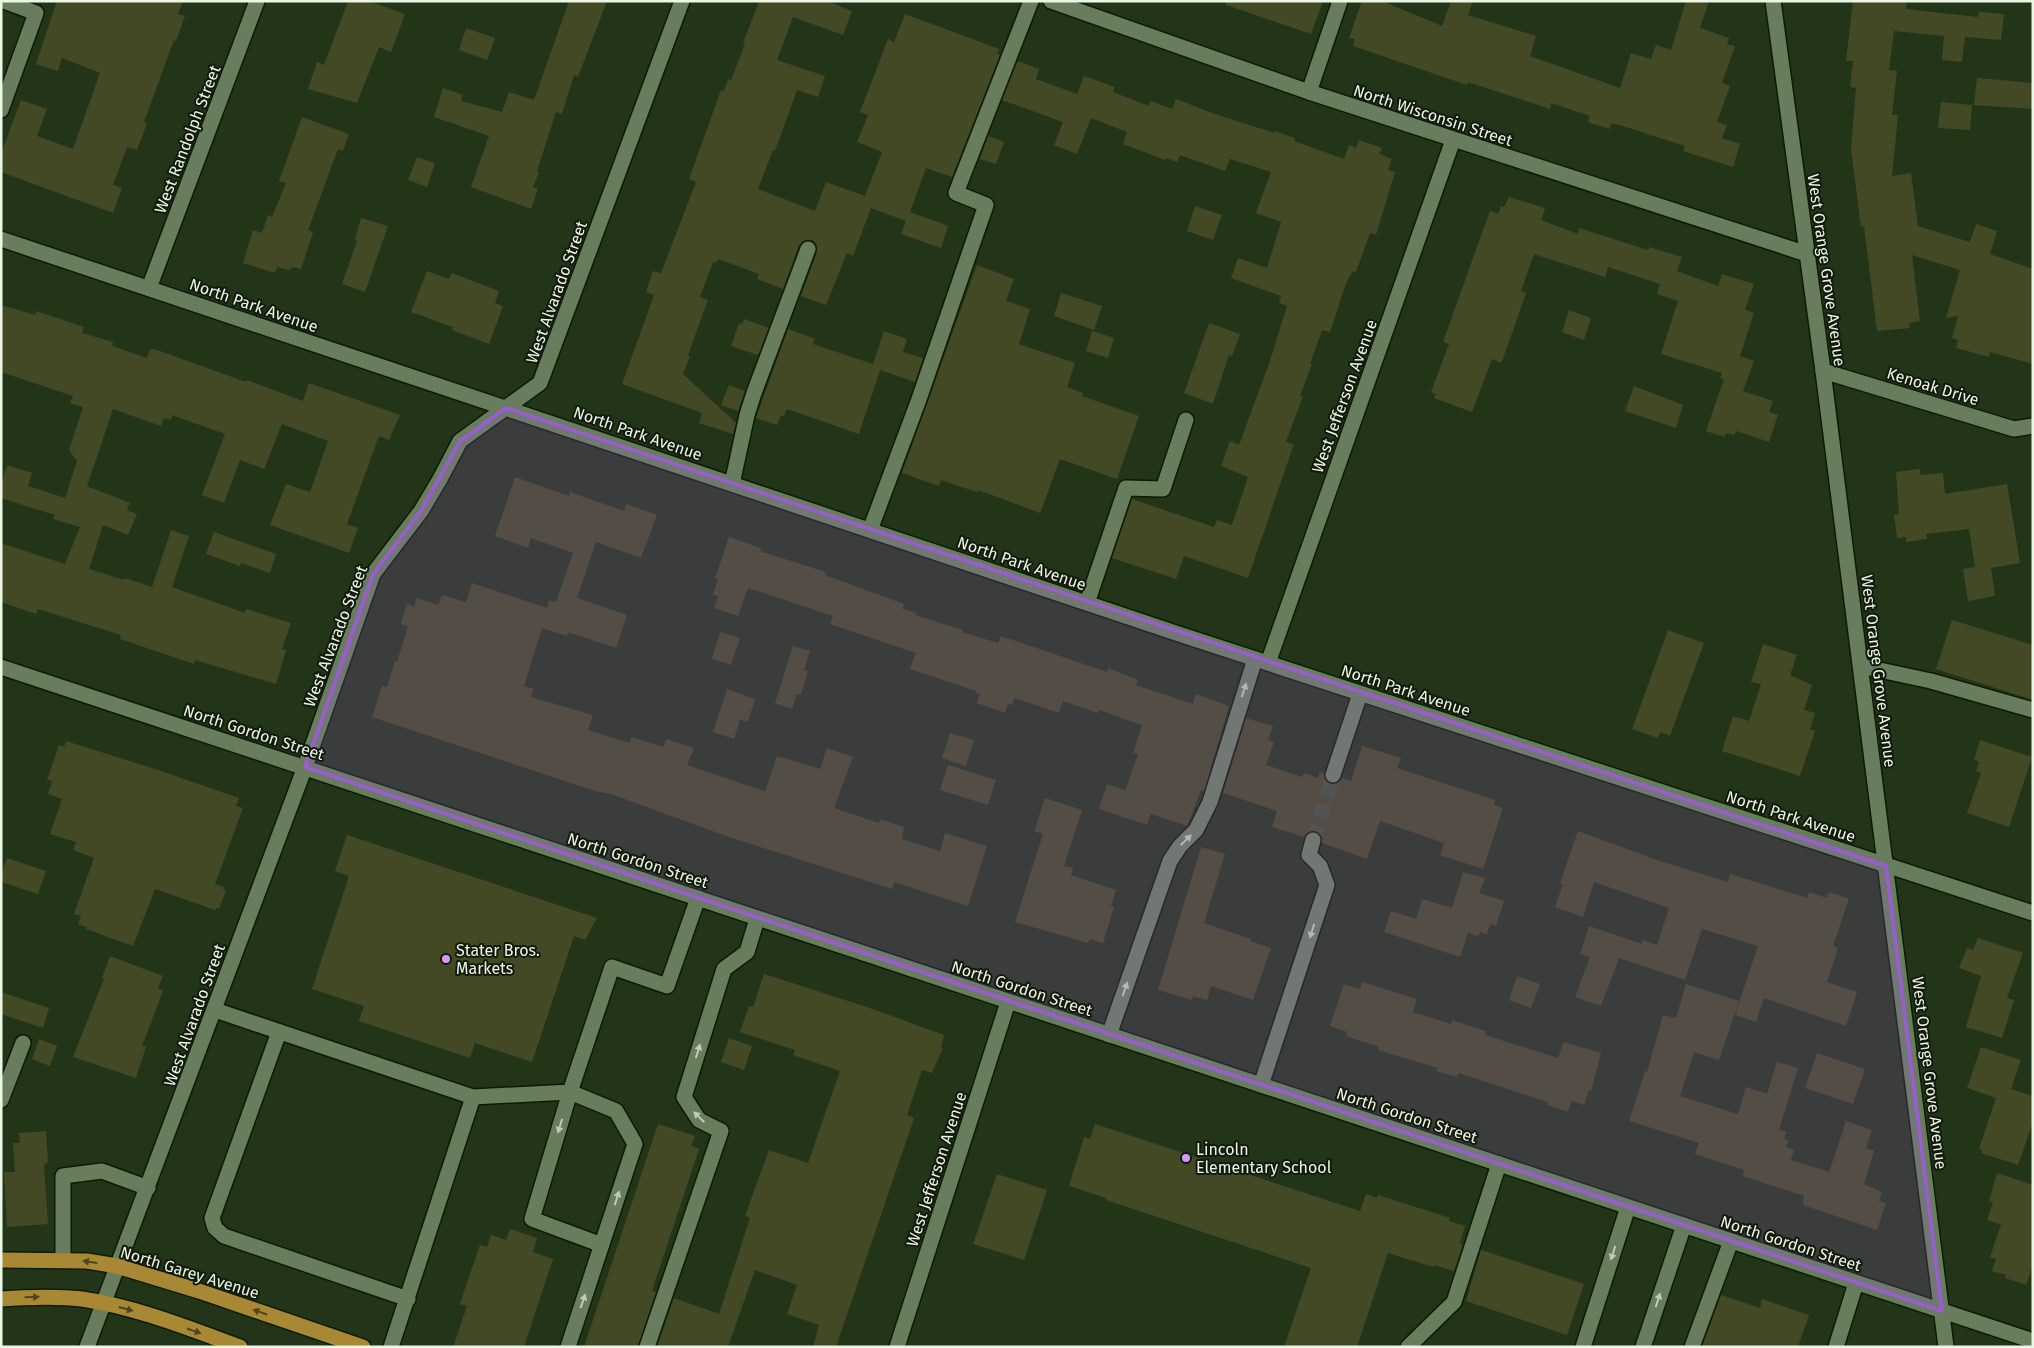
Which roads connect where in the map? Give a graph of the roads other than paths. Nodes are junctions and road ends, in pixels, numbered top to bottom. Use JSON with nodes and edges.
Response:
{"nodes":[{"id":1,"x":4,"y":1,"type":"edge"},
{"id":2,"x":257,"y":1,"type":"edge"},
{"id":3,"x":682,"y":1,"type":"edge"},
{"id":4,"x":1031,"y":1,"type":"edge"},
{"id":5,"x":1340,"y":1,"type":"edge"},
{"id":6,"x":1773,"y":1,"type":"edge"},
{"id":7,"x":1056,"y":2,"type":"edge"},
{"id":8,"x":1309,"y":92,"type":"junction"},
{"id":9,"x":1,"y":110,"type":"edge"},
{"id":10,"x":1453,"y":140,"type":"junction"},
{"id":11,"x":1,"y":239,"type":"edge"},
{"id":12,"x":808,"y":250,"type":"dead end"},
{"id":13,"x":1807,"y":254,"type":"junction"},
{"id":14,"x":149,"y":288,"type":"junction"},
{"id":15,"x":1823,"y":371,"type":"junction"},
{"id":16,"x":506,"y":408,"type":"junction"},
{"id":17,"x":1186,"y":420,"type":"dead end"},
{"id":18,"x":2033,"y":426,"type":"edge"},
{"id":19,"x":732,"y":484,"type":"junction"},
{"id":20,"x":870,"y":530,"type":"junction"},
{"id":21,"x":1087,"y":603,"type":"junction"},
{"id":22,"x":1261,"y":661,"type":"junction"},
{"id":23,"x":1861,"y":666,"type":"junction"},
{"id":24,"x":1,"y":667,"type":"edge"},
{"id":25,"x":1360,"y":694,"type":"junction"},
{"id":26,"x":2033,"y":710,"type":"edge"},
{"id":27,"x":305,"y":767,"type":"junction"},
{"id":28,"x":1333,"y":775,"type":"tunnel mouth"},
{"id":29,"x":1313,"y":840,"type":"tunnel mouth"},
{"id":30,"x":1886,"y":866,"type":"junction"},
{"id":31,"x":698,"y":898,"type":"junction"},
{"id":32,"x":2033,"y":913,"type":"edge"},
{"id":33,"x":757,"y":919,"type":"junction"},
{"id":34,"x":1008,"y":1002,"type":"junction"},
{"id":35,"x":215,"y":1010,"type":"junction"},
{"id":36,"x":279,"y":1032,"type":"junction"},
{"id":37,"x":1109,"y":1035,"type":"junction"},
{"id":38,"x":23,"y":1043,"type":"dead end"},
{"id":39,"x":1261,"y":1085,"type":"junction"},
{"id":40,"x":570,"y":1092,"type":"junction"},
{"id":41,"x":473,"y":1097,"type":"junction"},
{"id":42,"x":1,"y":1100,"type":"edge"},
{"id":43,"x":1499,"y":1164,"type":"junction"},
{"id":44,"x":148,"y":1188,"type":"junction"},
{"id":45,"x":1628,"y":1207,"type":"junction"},
{"id":46,"x":1684,"y":1225,"type":"junction"},
{"id":47,"x":1731,"y":1241,"type":"junction"},
{"id":48,"x":602,"y":1245,"type":"junction"},
{"id":49,"x":1,"y":1260,"type":"edge"},
{"id":50,"x":63,"y":1260,"type":"junction"},
{"id":51,"x":117,"y":1266,"type":"junction"},
{"id":52,"x":1856,"y":1283,"type":"junction"},
{"id":53,"x":1,"y":1299,"type":"edge"},
{"id":54,"x":408,"y":1299,"type":"junction"},
{"id":55,"x":103,"y":1303,"type":"junction"},
{"id":56,"x":1942,"y":1311,"type":"junction"},
{"id":57,"x":2033,"y":1341,"type":"edge"},
{"id":58,"x":87,"y":1347,"type":"edge"},
{"id":59,"x":240,"y":1347,"type":"edge"},
{"id":60,"x":363,"y":1347,"type":"edge"},
{"id":61,"x":391,"y":1347,"type":"edge"},
{"id":62,"x":568,"y":1347,"type":"edge"},
{"id":63,"x":648,"y":1347,"type":"edge"},
{"id":64,"x":897,"y":1347,"type":"edge"},
{"id":65,"x":1408,"y":1347,"type":"edge"},
{"id":66,"x":1583,"y":1347,"type":"edge"},
{"id":67,"x":1643,"y":1347,"type":"edge"},
{"id":68,"x":1692,"y":1347,"type":"edge"},
{"id":69,"x":1836,"y":1347,"type":"edge"},
{"id":70,"x":1946,"y":1347,"type":"edge"}],
"edges":[{"from":1,"to":9,"type":"street"},
{"from":2,"to":14,"type":"street","name":"West Randolph Street"},
{"from":3,"to":16,"type":"street","name":"West Alvarado Street"},
{"from":4,"to":20,"type":"street"},
{"from":5,"to":8,"type":"street"},
{"from":6,"to":13,"type":"street","name":"West Orange Grove Avenue"},
{"from":7,"to":8,"type":"street","name":"North Wisconsin Street"},
{"from":8,"to":10,"type":"street","name":"North Wisconsin Street"},
{"from":10,"to":13,"type":"street","name":"North Wisconsin Street"},
{"from":10,"to":22,"type":"street","name":"West Jefferson Avenue"},
{"from":11,"to":14,"type":"street","name":"North Park Avenue"},
{"from":12,"to":19,"type":"street"},
{"from":13,"to":15,"type":"street","name":"West Orange Grove Avenue"},
{"from":14,"to":16,"type":"street","name":"North Park Avenue"},
{"from":15,"to":18,"type":"street","name":"Kenoak Drive"},
{"from":15,"to":23,"type":"street","name":"West Orange Grove Avenue"},
{"from":16,"to":19,"type":"street","name":"North Park Avenue"},
{"from":16,"to":27,"type":"street","name":"West Alvarado Street"},
{"from":17,"to":21,"type":"street"},
{"from":19,"to":20,"type":"street","name":"North Park Avenue"},
{"from":20,"to":21,"type":"street","name":"North Park Avenue"},
{"from":21,"to":22,"type":"street","name":"North Park Avenue"},
{"from":22,"to":25,"type":"street","name":"North Park Avenue"},
{"from":37,"to":22,"type":"street","name":"West Jefferson Avenue","one_way":true},
{"from":23,"to":26,"type":"street"},
{"from":23,"to":30,"type":"street","name":"West Orange Grove Avenue"},
{"from":24,"to":27,"type":"street","name":"North Gordon Street"},
{"from":25,"to":28,"type":"street"},
{"from":25,"to":30,"type":"street","name":"North Park Avenue"},
{"from":27,"to":31,"type":"street","name":"North Gordon Street"},
{"from":27,"to":35,"type":"street","name":"West Alvarado Street"},
{"from":29,"to":39,"type":"street","one_way":true},
{"from":30,"to":32,"type":"street","name":"North Park Avenue"},
{"from":30,"to":56,"type":"street","name":"West Orange Grove Avenue"},
{"from":31,"to":33,"type":"street","name":"North Gordon Street"},
{"from":31,"to":40,"type":"street"},
{"from":33,"to":34,"type":"street","name":"North Gordon Street"},
{"from":63,"to":33,"type":"street","one_way":true},
{"from":34,"to":37,"type":"street","name":"North Gordon Street"},
{"from":34,"to":64,"type":"street","name":"West Jefferson Avenue"},
{"from":35,"to":36,"type":"street"},
{"from":35,"to":44,"type":"street","name":"West Alvarado Street"},
{"from":36,"to":41,"type":"street"},
{"from":36,"to":54,"type":"street"},
{"from":37,"to":39,"type":"street","name":"North Gordon Street"},
{"from":38,"to":42,"type":"street"},
{"from":39,"to":43,"type":"street","name":"North Gordon Street"},
{"from":40,"to":41,"type":"street"},
{"from":48,"to":40,"type":"street","one_way":true},
{"from":40,"to":48,"type":"street","one_way":true},
{"from":41,"to":54,"type":"street"},
{"from":43,"to":45,"type":"street","name":"North Gordon Street"},
{"from":43,"to":65,"type":"street"},
{"from":44,"to":50,"type":"street"},
{"from":44,"to":51,"type":"street","name":"West Alvarado Street"},
{"from":45,"to":46,"type":"street","name":"North Gordon Street"},
{"from":45,"to":66,"type":"street","one_way":true},
{"from":46,"to":47,"type":"street","name":"North Gordon Street"},
{"from":67,"to":46,"type":"street","one_way":true},
{"from":47,"to":52,"type":"street","name":"North Gordon Street"},
{"from":47,"to":68,"type":"street"},
{"from":62,"to":48,"type":"street","one_way":true},
{"from":49,"to":50,"type":"main road","name":"North Garey Avenue"},
{"from":51,"to":50,"type":"main road","name":"North Garey Avenue","one_way":true},
{"from":51,"to":55,"type":"street","name":"West Alvarado Street"},
{"from":60,"to":51,"type":"main road","name":"North Garey Avenue","one_way":true},
{"from":52,"to":56,"type":"street","name":"North Gordon Street"},
{"from":52,"to":69,"type":"street"},
{"from":53,"to":55,"type":"main road","one_way":true},
{"from":54,"to":61,"type":"street"},
{"from":55,"to":58,"type":"street","name":"West Alvarado Street"},
{"from":55,"to":59,"type":"main road","one_way":true},
{"from":56,"to":57,"type":"street","name":"North Gordon Street"},
{"from":56,"to":70,"type":"street","name":"West Orange Grove Avenue"}]}
